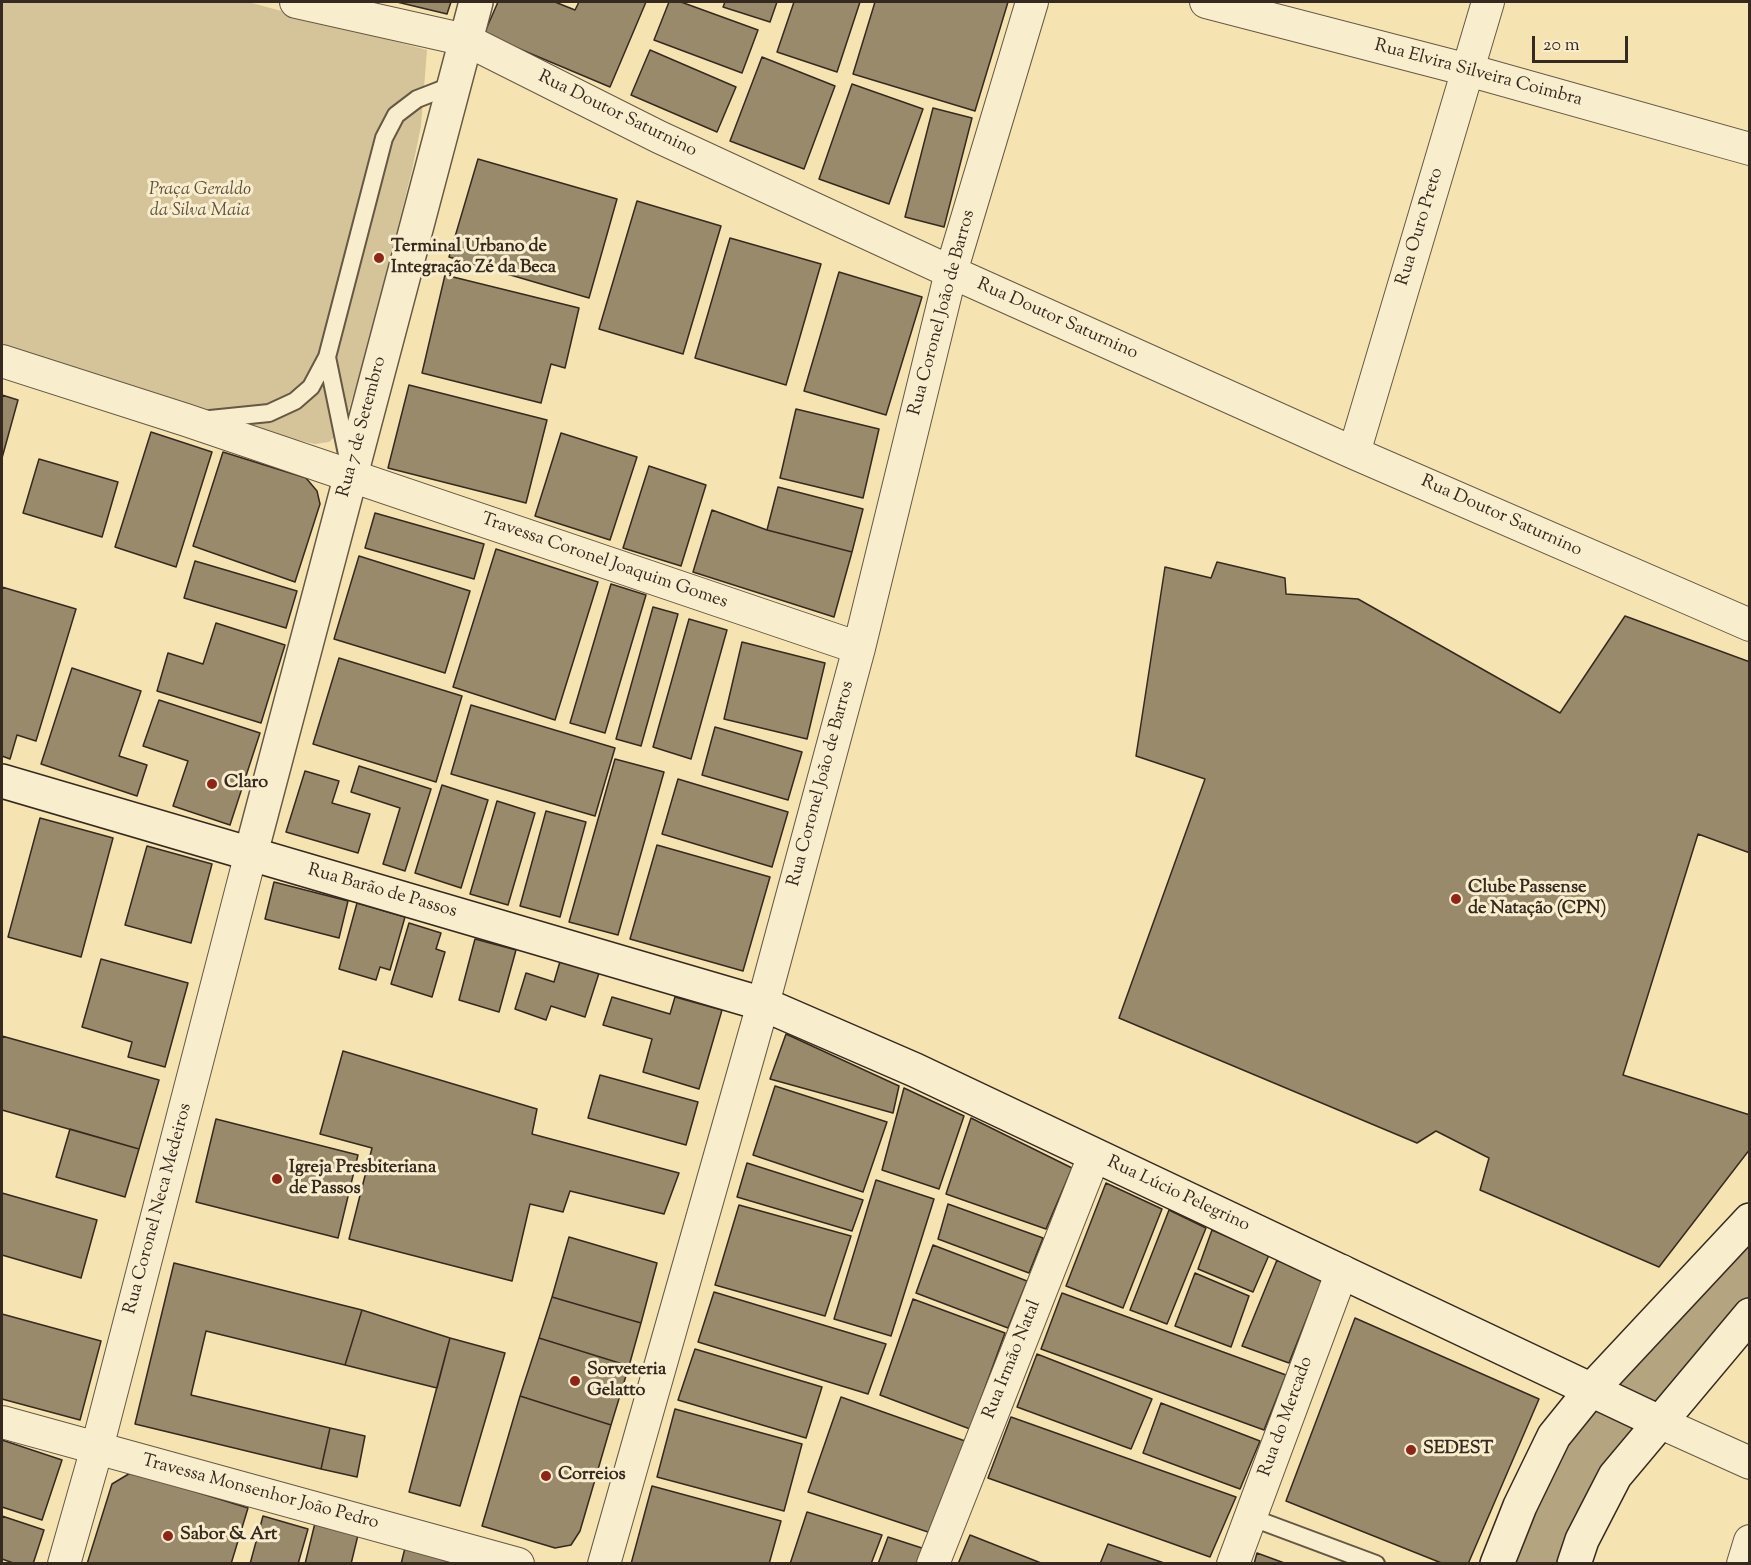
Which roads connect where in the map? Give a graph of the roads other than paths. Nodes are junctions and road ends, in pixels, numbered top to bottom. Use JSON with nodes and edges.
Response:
{"nodes":[{"id":1,"x":296,"y":2,"type":"edge"},
{"id":2,"x":476,"y":2,"type":"edge"},
{"id":3,"x":1032,"y":2,"type":"edge"},
{"id":4,"x":1206,"y":2,"type":"edge"},
{"id":5,"x":1488,"y":2,"type":"edge"},
{"id":6,"x":466,"y":40,"type":"junction"},
{"id":7,"x":1468,"y":70,"type":"junction"},
{"id":8,"x":453,"y":85,"type":"junction"},
{"id":9,"x":1749,"y":149,"type":"edge"},
{"id":10,"x":951,"y":272,"type":"junction"},
{"id":11,"x":327,"y":357,"type":"junction"},
{"id":12,"x":2,"y":361,"type":"edge"},
{"id":13,"x":186,"y":420,"type":"junction"},
{"id":14,"x":1354,"y":453,"type":"junction"},
{"id":15,"x":351,"y":474,"type":"junction"},
{"id":16,"x":1749,"y":625,"type":"edge"},
{"id":17,"x":859,"y":648,"type":"junction"},
{"id":18,"x":2,"y":781,"type":"edge"},
{"id":19,"x":251,"y":853,"type":"junction"},
{"id":20,"x":763,"y":1004,"type":"junction"},
{"id":21,"x":1094,"y":1156,"type":"junction"},
{"id":22,"x":1749,"y":1220,"type":"edge"},
{"id":23,"x":1342,"y":1271,"type":"junction"},
{"id":24,"x":1749,"y":1315,"type":"edge"},
{"id":25,"x":1592,"y":1389,"type":"junction"},
{"id":26,"x":2,"y":1422,"type":"edge"},
{"id":27,"x":1659,"y":1422,"type":"junction"},
{"id":28,"x":97,"y":1448,"type":"junction"},
{"id":29,"x":1749,"y":1463,"type":"edge"},
{"id":30,"x":1250,"y":1517,"type":"junction"},
{"id":31,"x":1749,"y":1541,"type":"edge"},
{"id":32,"x":64,"y":1563,"type":"edge"},
{"id":33,"x":518,"y":1563,"type":"edge"},
{"id":34,"x":604,"y":1563,"type":"edge"},
{"id":35,"x":933,"y":1563,"type":"edge"},
{"id":36,"x":1233,"y":1563,"type":"edge"},
{"id":37,"x":1376,"y":1563,"type":"edge"},
{"id":38,"x":1497,"y":1563,"type":"edge"},
{"id":39,"x":1574,"y":1563,"type":"edge"},
{"id":40,"x":1743,"y":1563,"type":"edge"}],
"edges":[{"from":1,"to":6,"type":"street","name":"Rua Doutor Saturnino"},
{"from":2,"to":6,"type":"main road","name":"Rua 7 de Setembro"},
{"from":3,"to":10,"type":"street","name":"Rua Coronel João de Barros"},
{"from":4,"to":7,"type":"street","name":"Rua Elvira Silveira Coimbra"},
{"from":5,"to":7,"type":"street","name":"Rua Ouro Preto"},
{"from":6,"to":8,"type":"main road","name":"Rua 7 de Setembro"},
{"from":6,"to":10,"type":"street","name":"Rua Doutor Saturnino"},
{"from":7,"to":9,"type":"street","name":"Rua Elvira Silveira Coimbra"},
{"from":7,"to":14,"type":"street","name":"Rua Ouro Preto"},
{"from":8,"to":11,"type":"lane"},
{"from":8,"to":15,"type":"main road","name":"Rua 7 de Setembro"},
{"from":10,"to":14,"type":"street","name":"Rua Doutor Saturnino"},
{"from":10,"to":17,"type":"street","name":"Rua Coronel João de Barros"},
{"from":11,"to":13,"type":"lane"},
{"from":11,"to":15,"type":"lane"},
{"from":12,"to":13,"type":"street"},
{"from":13,"to":15,"type":"street"},
{"from":14,"to":16,"type":"street","name":"Rua Doutor Saturnino"},
{"from":15,"to":17,"type":"street","name":"Travessa Coronel Joaquim Gomes"},
{"from":15,"to":19,"type":"main road","name":"Rua 7 de Setembro"},
{"from":17,"to":20,"type":"street","name":"Rua Coronel João de Barros"},
{"from":18,"to":19,"type":"main road","name":"Rua Barão de Passos"},
{"from":19,"to":20,"type":"main road","name":"Rua Barão de Passos"},
{"from":19,"to":28,"type":"street","name":"Rua Coronel Neca Medeiros"},
{"from":20,"to":21,"type":"main road","name":"Rua Lúcio Pelegrino"},
{"from":20,"to":34,"type":"street","name":"Rua Coronel João de Barros"},
{"from":21,"to":23,"type":"main road","name":"Rua Lúcio Pelegrino"},
{"from":21,"to":35,"type":"street","name":"Rua Irmão Natal"},
{"from":22,"to":25,"type":"main road"},
{"from":23,"to":25,"type":"main road","name":"Rua Lúcio Pelegrino"},
{"from":23,"to":30,"type":"street","name":"Rua do Mercado"},
{"from":24,"to":27,"type":"main road"},
{"from":25,"to":27,"type":"main road","name":"Rua Lúcio Pelegrino"},
{"from":25,"to":38,"type":"main road"},
{"from":26,"to":28,"type":"street","name":"Travessa Monsenhor João Pedro"},
{"from":27,"to":29,"type":"street"},
{"from":27,"to":39,"type":"main road"},
{"from":28,"to":32,"type":"street","name":"Rua Coronel Neca Medeiros"},
{"from":28,"to":33,"type":"street","name":"Travessa Monsenhor João Pedro"},
{"from":30,"to":36,"type":"street","name":"Rua do Mercado"},
{"from":30,"to":37,"type":"lane"},
{"from":31,"to":40,"type":"street"}]}
